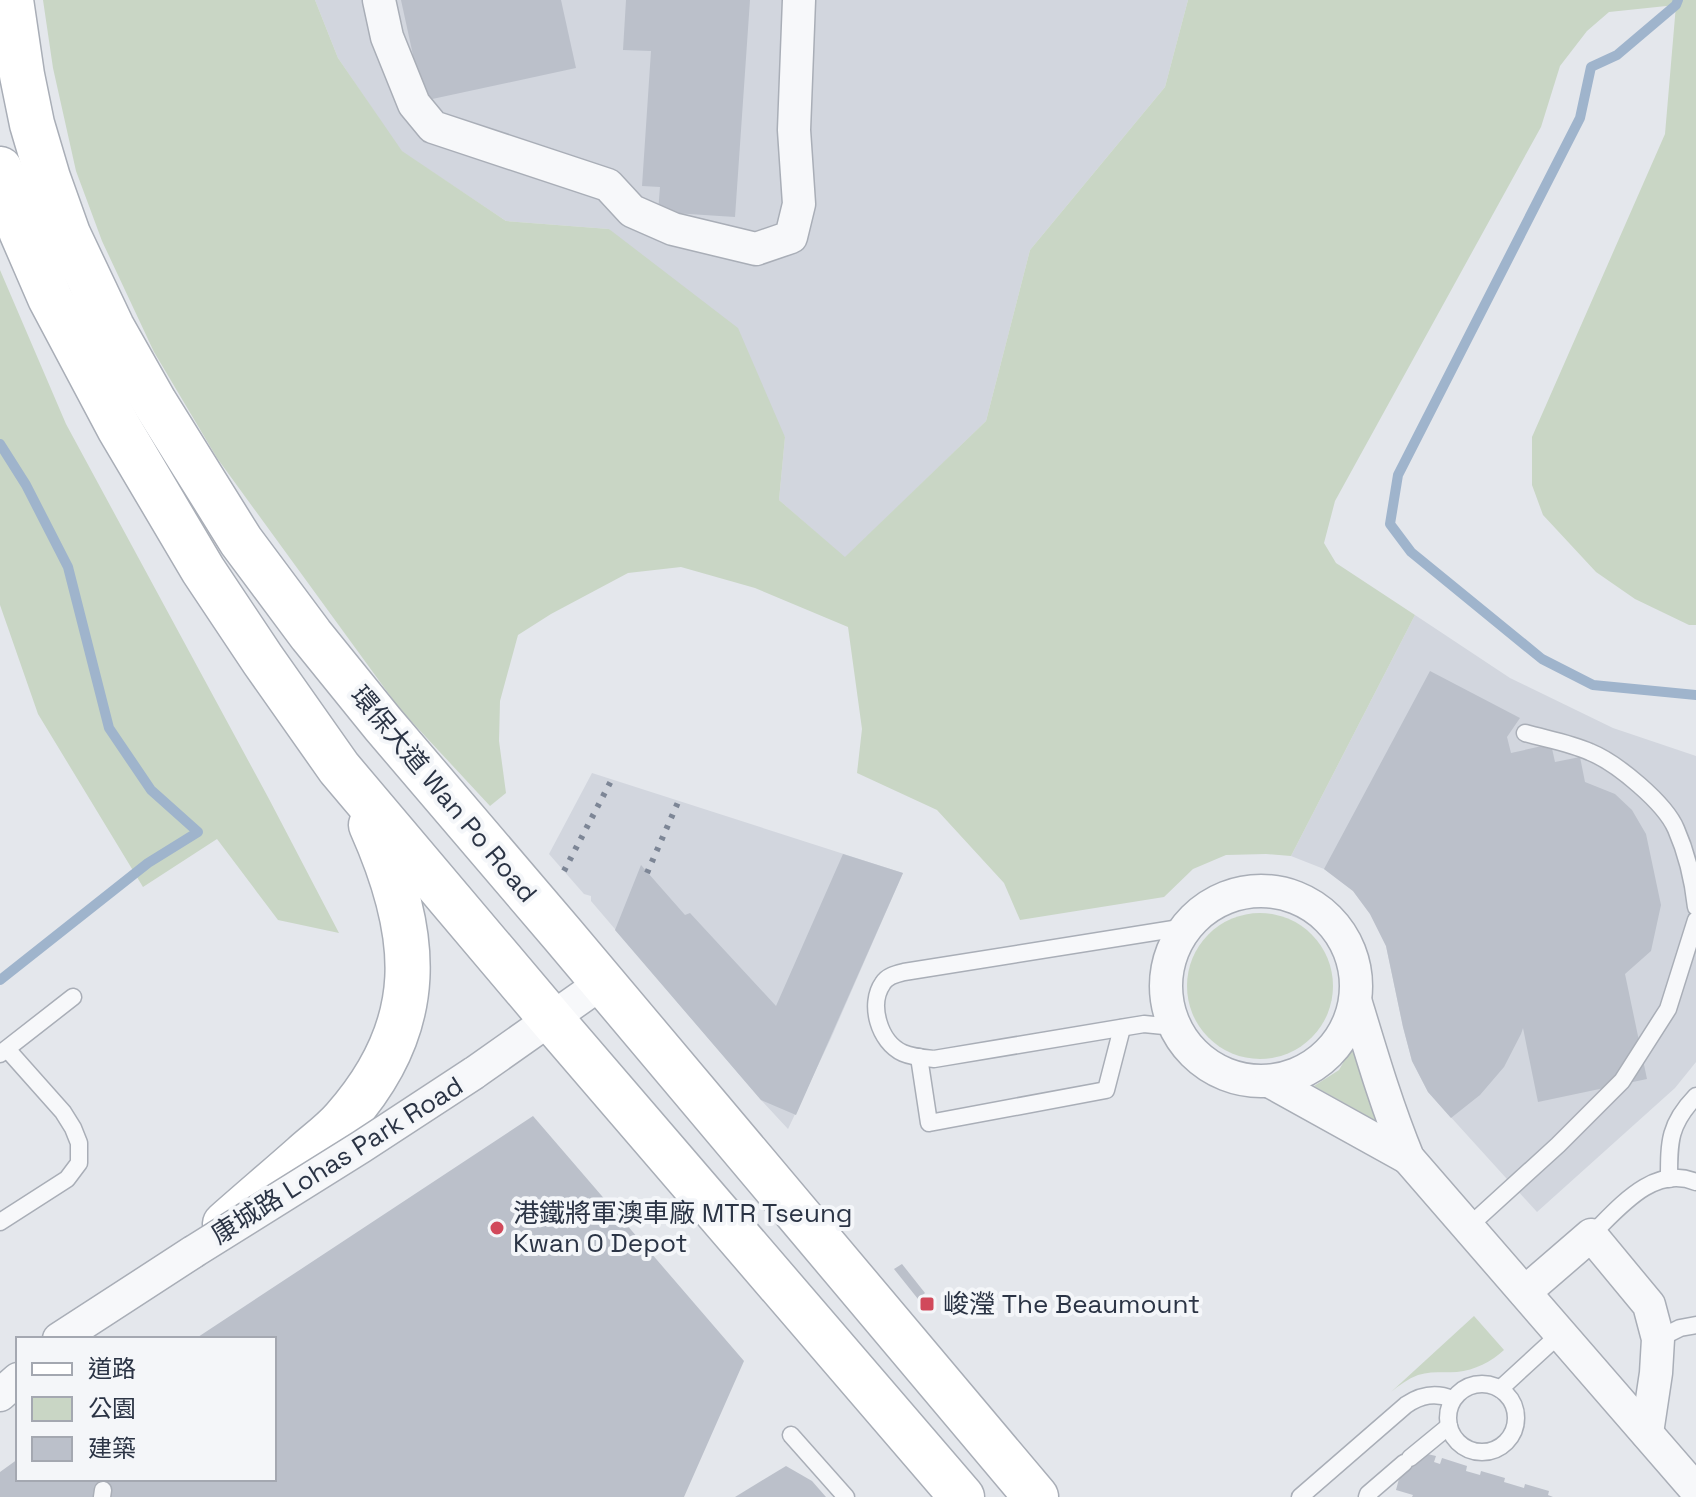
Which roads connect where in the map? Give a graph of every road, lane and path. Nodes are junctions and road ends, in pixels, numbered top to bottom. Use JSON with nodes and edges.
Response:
{"nodes":[{"id":1,"x":11,"y":0,"type":"edge"},
{"id":2,"x":379,"y":0,"type":"edge"},
{"id":3,"x":799,"y":0,"type":"edge"},
{"id":4,"x":0,"y":169,"type":"edge"},
{"id":5,"x":1525,"y":733,"type":"dead end"},
{"id":6,"x":339,"y":768,"type":"junction"},
{"id":7,"x":1696,"y":907,"type":"edge"},
{"id":8,"x":1696,"y":920,"type":"edge"},
{"id":9,"x":1186,"y":927,"type":"junction"},
{"id":10,"x":603,"y":982,"type":"junction"},
{"id":11,"x":73,"y":997,"type":"dead end"},
{"id":12,"x":1356,"y":1003,"type":"junction"},
{"id":13,"x":552,"y":1020,"type":"junction"},
{"id":14,"x":1174,"y":1027,"type":"junction"},
{"id":15,"x":1122,"y":1028,"type":"junction"},
{"id":16,"x":4,"y":1052,"type":"edge"},
{"id":17,"x":919,"y":1057,"type":"junction"},
{"id":18,"x":1271,"y":1082,"type":"junction"},
{"id":19,"x":1696,"y":1096,"type":"edge"},
{"id":20,"x":1408,"y":1158,"type":"junction"},
{"id":21,"x":1669,"y":1179,"type":"junction"},
{"id":22,"x":1696,"y":1182,"type":"edge"},
{"id":23,"x":0,"y":1222,"type":"edge"},
{"id":24,"x":1468,"y":1227,"type":"junction"},
{"id":25,"x":1591,"y":1235,"type":"junction"},
{"id":26,"x":193,"y":1252,"type":"junction"},
{"id":27,"x":1525,"y":1292,"type":"junction"},
{"id":28,"x":1696,"y":1325,"type":"edge"},
{"id":29,"x":1561,"y":1333,"type":"junction"},
{"id":30,"x":65,"y":1337,"type":"edge"},
{"id":31,"x":1658,"y":1339,"type":"junction"},
{"id":32,"x":16,"y":1381,"type":"edge"},
{"id":33,"x":1500,"y":1389,"type":"junction"},
{"id":34,"x":0,"y":1395,"type":"edge"},
{"id":35,"x":1452,"y":1399,"type":"junction"},
{"id":36,"x":1449,"y":1426,"type":"junction"},
{"id":37,"x":1647,"y":1433,"type":"junction"},
{"id":38,"x":791,"y":1435,"type":"dead end"},
{"id":39,"x":1694,"y":1484,"type":"edge"},
{"id":40,"x":846,"y":1497,"type":"edge"},
{"id":41,"x":962,"y":1497,"type":"edge"},
{"id":42,"x":1036,"y":1497,"type":"edge"},
{"id":43,"x":1300,"y":1497,"type":"edge"},
{"id":44,"x":1367,"y":1497,"type":"edge"}],
"edges":[{"from":1,"to":10,"type":"main road","name":"環保大道 Wan Po Road"},
{"from":2,"to":3,"type":"street"},
{"from":4,"to":6,"type":"main road"},
{"from":5,"to":7,"type":"lane"},
{"from":6,"to":13,"type":"main road"},
{"from":6,"to":26,"type":"main road","bridge":true},
{"from":8,"to":24,"type":"lane"},
{"from":9,"to":12,"type":"street"},
{"from":9,"to":14,"type":"street"},
{"from":9,"to":17,"type":"lane"},
{"from":10,"to":13,"type":"street","name":"康城路 Lohas Park Road"},
{"from":10,"to":42,"type":"main road","name":"環保大道 Wan Po Road"},
{"from":11,"to":16,"type":"lane"},
{"from":12,"to":18,"type":"street"},
{"from":12,"to":20,"type":"street"},
{"from":13,"to":26,"type":"street","name":"康城路 Lohas Park Road","bridge":true},
{"from":13,"to":41,"type":"main road"},
{"from":14,"to":15,"type":"lane"},
{"from":14,"to":18,"type":"street"},
{"from":15,"to":17,"type":"lane"},
{"from":15,"to":17,"type":"lane"},
{"from":16,"to":23,"type":"lane"},
{"from":18,"to":20,"type":"street"},
{"from":19,"to":21,"type":"lane"},
{"from":20,"to":24,"type":"street"},
{"from":21,"to":22,"type":"lane"},
{"from":21,"to":25,"type":"lane"},
{"from":24,"to":27,"type":"street"},
{"from":25,"to":27,"type":"street"},
{"from":25,"to":31,"type":"street"},
{"from":26,"to":30,"type":"street","name":"康城路 Lohas Park Road"},
{"from":27,"to":29,"type":"street"},
{"from":28,"to":31,"type":"lane"},
{"from":29,"to":33,"type":"lane"},
{"from":29,"to":37,"type":"street"},
{"from":31,"to":37,"type":"street"},
{"from":32,"to":34,"type":"street"},
{"from":33,"to":35,"type":"lane"},
{"from":33,"to":36,"type":"lane"},
{"from":35,"to":36,"type":"lane"},
{"from":35,"to":43,"type":"lane"},
{"from":36,"to":44,"type":"lane"},
{"from":37,"to":39,"type":"street"},
{"from":38,"to":40,"type":"lane"}]}
